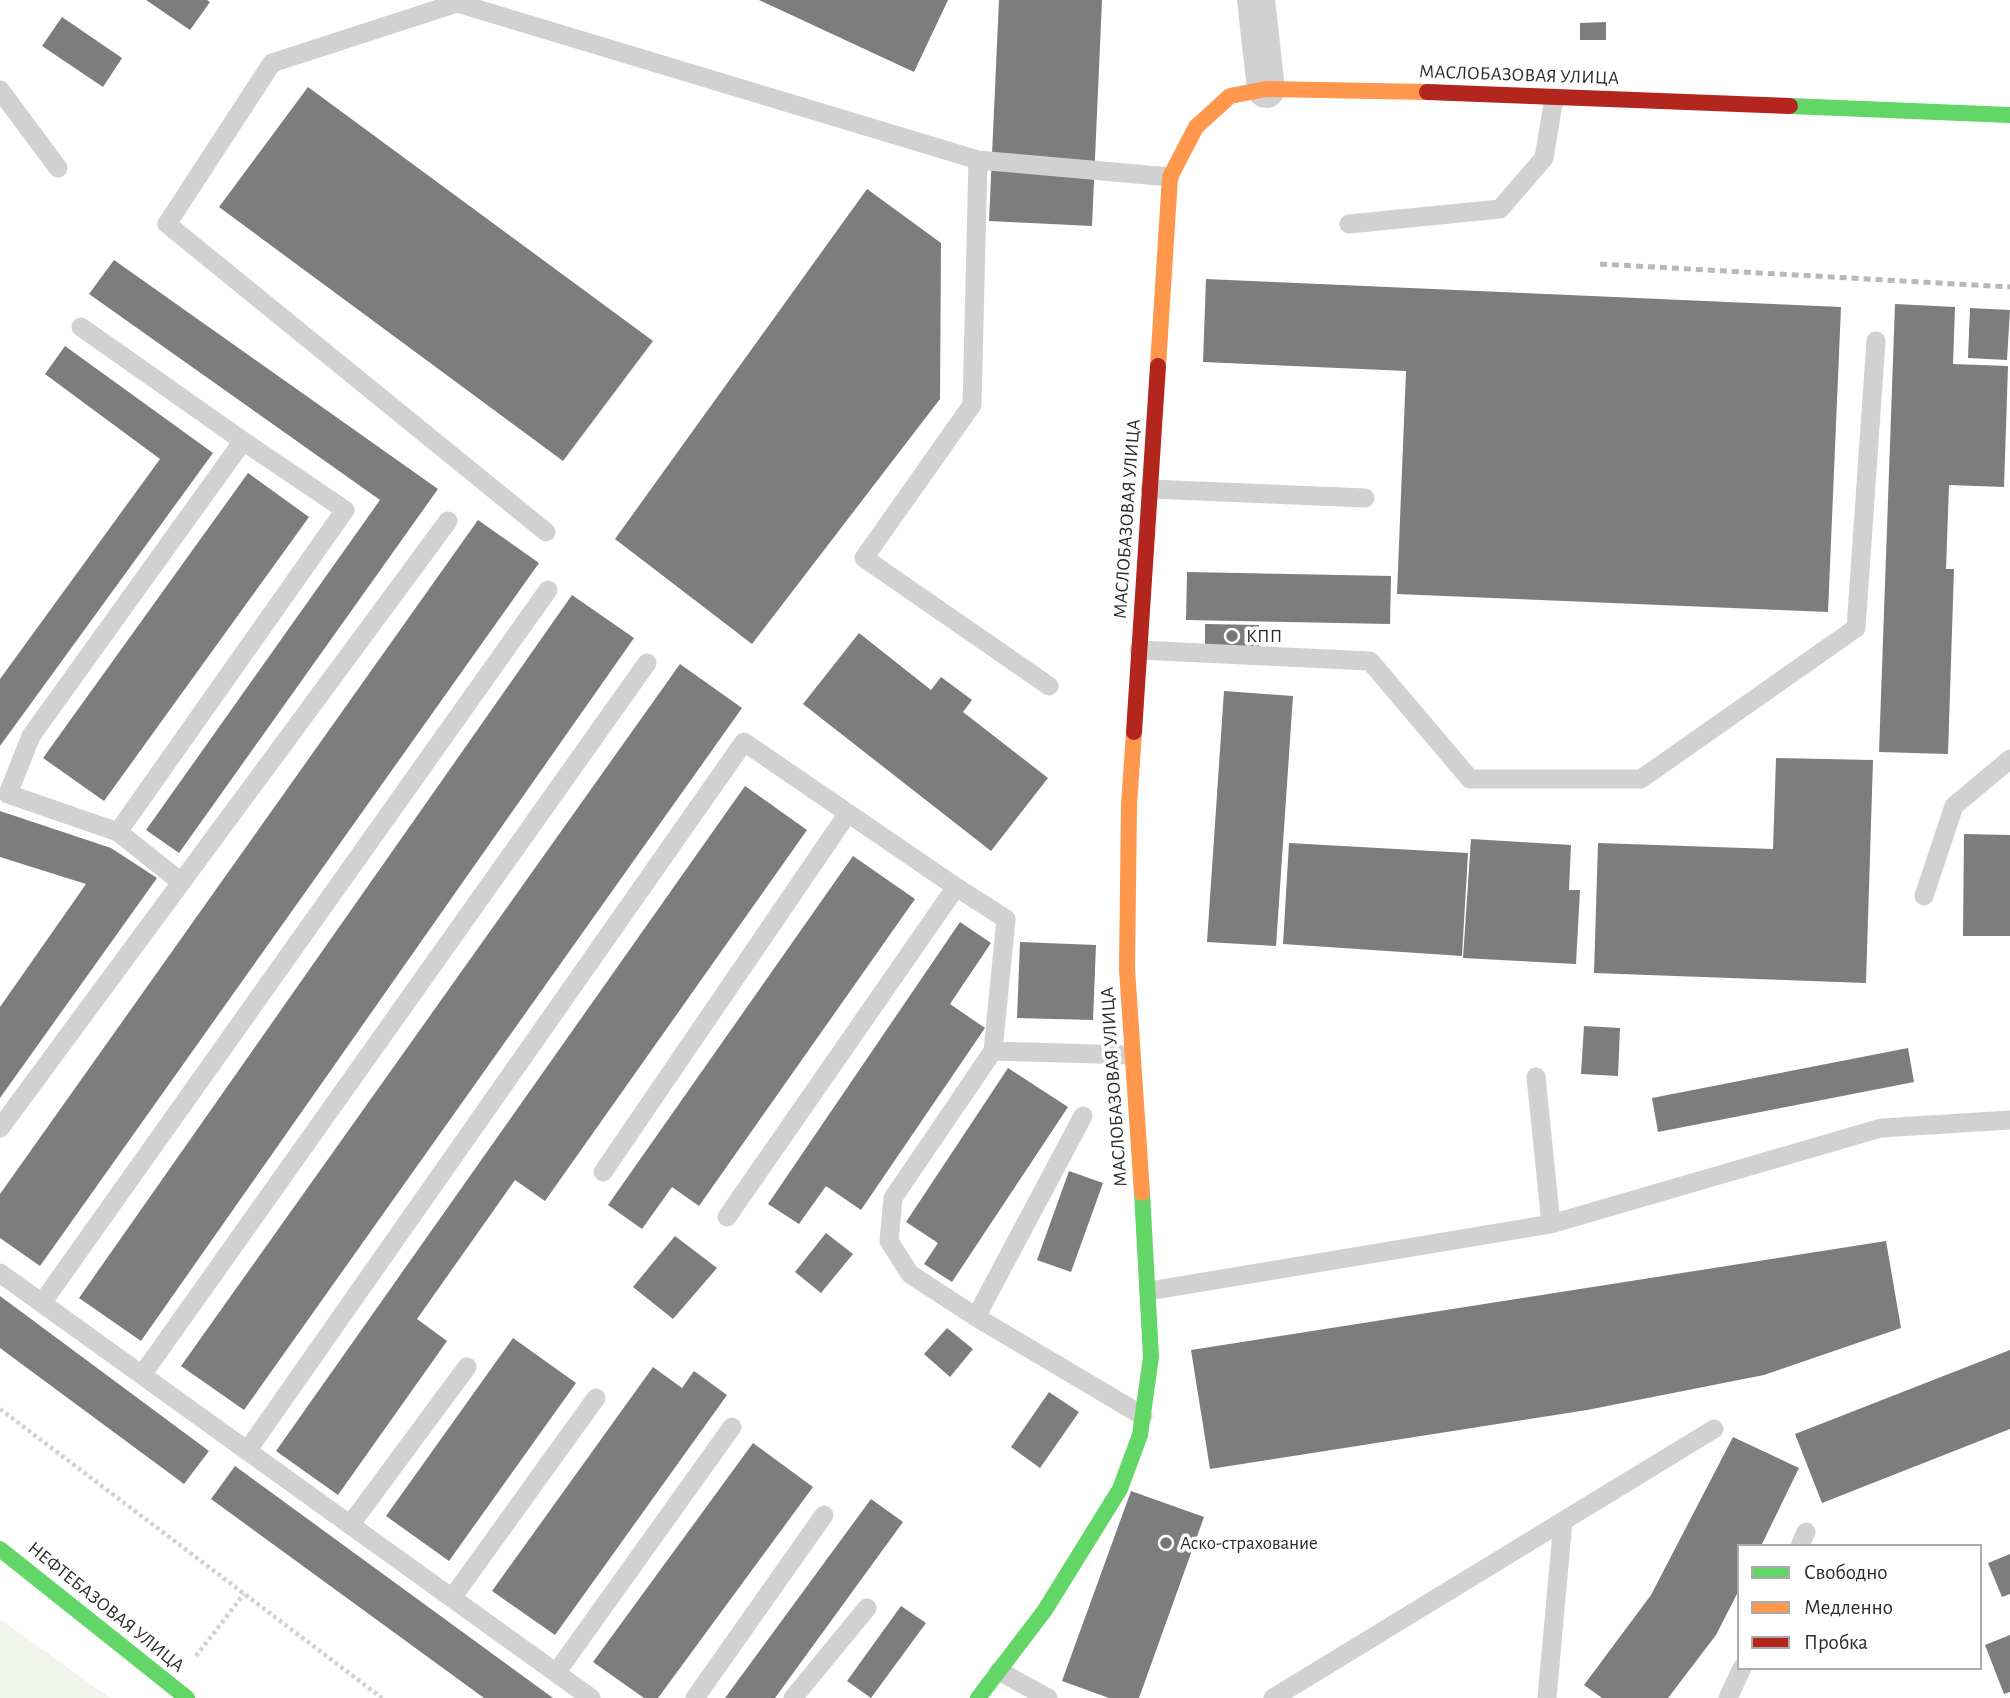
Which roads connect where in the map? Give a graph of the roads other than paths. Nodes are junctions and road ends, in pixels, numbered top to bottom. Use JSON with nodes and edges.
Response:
{"nodes":[{"id":1,"x":1256,"y":0,"type":"edge"},
{"id":2,"x":1266,"y":89,"type":"junction"},
{"id":3,"x":0,"y":90,"type":"edge"},
{"id":4,"x":1554,"y":97,"type":"junction"},
{"id":5,"x":2010,"y":115,"type":"edge"},
{"id":6,"x":978,"y":160,"type":"junction"},
{"id":7,"x":58,"y":168,"type":"dead end"},
{"id":8,"x":1170,"y":177,"type":"junction"},
{"id":9,"x":1349,"y":223,"type":"dead end"},
{"id":10,"x":81,"y":327,"type":"dead end"},
{"id":11,"x":1876,"y":341,"type":"dead end"},
{"id":12,"x":243,"y":441,"type":"junction"},
{"id":13,"x":1150,"y":489,"type":"junction"},
{"id":14,"x":1365,"y":498,"type":"dead end"},
{"id":15,"x":448,"y":521,"type":"dead end"},
{"id":16,"x":546,"y":532,"type":"dead end"},
{"id":17,"x":548,"y":590,"type":"dead end"},
{"id":18,"x":1139,"y":650,"type":"junction"},
{"id":19,"x":647,"y":663,"type":"dead end"},
{"id":20,"x":1049,"y":686,"type":"dead end"},
{"id":21,"x":2010,"y":759,"type":"edge"},
{"id":22,"x":4,"y":793,"type":"edge"},
{"id":23,"x":848,"y":813,"type":"junction"},
{"id":24,"x":118,"y":832,"type":"junction"},
{"id":25,"x":181,"y":882,"type":"junction"},
{"id":26,"x":956,"y":887,"type":"junction"},
{"id":27,"x":1924,"y":896,"type":"dead end"},
{"id":28,"x":993,"y":1051,"type":"junction"},
{"id":29,"x":1131,"y":1055,"type":"junction"},
{"id":30,"x":1536,"y":1077,"type":"dead end"},
{"id":31,"x":1083,"y":1116,"type":"dead end"},
{"id":32,"x":2010,"y":1120,"type":"edge"},
{"id":33,"x":0,"y":1128,"type":"edge"},
{"id":34,"x":603,"y":1172,"type":"dead end"},
{"id":35,"x":727,"y":1217,"type":"dead end"},
{"id":36,"x":1551,"y":1224,"type":"junction"},
{"id":37,"x":0,"y":1273,"type":"edge"},
{"id":38,"x":1149,"y":1291,"type":"junction"},
{"id":39,"x":42,"y":1303,"type":"junction"},
{"id":40,"x":976,"y":1317,"type":"junction"},
{"id":41,"x":467,"y":1367,"type":"dead end"},
{"id":42,"x":142,"y":1375,"type":"junction"},
{"id":43,"x":596,"y":1398,"type":"dead end"},
{"id":44,"x":1143,"y":1416,"type":"junction"},
{"id":45,"x":732,"y":1427,"type":"dead end"},
{"id":46,"x":1714,"y":1429,"type":"dead end"},
{"id":47,"x":247,"y":1451,"type":"junction"},
{"id":48,"x":824,"y":1516,"type":"dead end"},
{"id":49,"x":1563,"y":1521,"type":"junction"},
{"id":50,"x":350,"y":1525,"type":"junction"},
{"id":51,"x":0,"y":1549,"type":"edge"},
{"id":52,"x":452,"y":1598,"type":"junction"},
{"id":53,"x":867,"y":1608,"type":"dead end"},
{"id":54,"x":1741,"y":1670,"type":"edge"},
{"id":55,"x":999,"y":1671,"type":"junction"},
{"id":56,"x":556,"y":1673,"type":"junction"},
{"id":57,"x":187,"y":1698,"type":"edge"},
{"id":58,"x":591,"y":1698,"type":"edge"},
{"id":59,"x":695,"y":1698,"type":"edge"},
{"id":60,"x":793,"y":1698,"type":"edge"},
{"id":61,"x":978,"y":1698,"type":"edge"},
{"id":62,"x":1048,"y":1698,"type":"edge"},
{"id":63,"x":1273,"y":1698,"type":"edge"},
{"id":64,"x":1546,"y":1698,"type":"edge"},
{"id":65,"x":1728,"y":1698,"type":"edge"}],
"edges":[{"from":1,"to":2,"type":"street"},
{"from":2,"to":4,"type":"street","name":"МАСЛОБАЗОВАЯ УЛИЦА"},
{"from":2,"to":8,"type":"street","name":"МАСЛОБАЗОВАЯ УЛИЦА"},
{"from":3,"to":7,"type":"lane"},
{"from":4,"to":5,"type":"street","name":"МАСЛОБАЗОВАЯ УЛИЦА"},
{"from":4,"to":9,"type":"lane"},
{"from":6,"to":8,"type":"lane"},
{"from":6,"to":16,"type":"lane"},
{"from":6,"to":20,"type":"lane"},
{"from":8,"to":13,"type":"street","name":"МАСЛОБАЗОВАЯ УЛИЦА"},
{"from":10,"to":12,"type":"lane"},
{"from":11,"to":18,"type":"lane"},
{"from":12,"to":22,"type":"lane"},
{"from":12,"to":24,"type":"lane"},
{"from":13,"to":14,"type":"lane"},
{"from":13,"to":18,"type":"street","name":"МАСЛОБАЗОВАЯ УЛИЦА"},
{"from":15,"to":25,"type":"lane"},
{"from":17,"to":39,"type":"lane"},
{"from":18,"to":29,"type":"street","name":"МАСЛОБАЗОВАЯ УЛИЦА"},
{"from":19,"to":42,"type":"lane"},
{"from":21,"to":27,"type":"lane"},
{"from":22,"to":24,"type":"lane"},
{"from":23,"to":26,"type":"lane"},
{"from":23,"to":34,"type":"lane"},
{"from":23,"to":47,"type":"lane"},
{"from":24,"to":25,"type":"lane"},
{"from":25,"to":33,"type":"lane"},
{"from":26,"to":28,"type":"lane"},
{"from":26,"to":35,"type":"lane"},
{"from":28,"to":29,"type":"lane"},
{"from":28,"to":40,"type":"lane"},
{"from":29,"to":38,"type":"street","name":"МАСЛОБАЗОВАЯ УЛИЦА"},
{"from":30,"to":36,"type":"lane"},
{"from":31,"to":40,"type":"lane"},
{"from":32,"to":36,"type":"lane"},
{"from":36,"to":38,"type":"lane"},
{"from":37,"to":39,"type":"lane"},
{"from":38,"to":44,"type":"street","name":"МАСЛОБАЗОВАЯ УЛИЦА"},
{"from":39,"to":42,"type":"lane"},
{"from":40,"to":44,"type":"lane"},
{"from":41,"to":50,"type":"lane"},
{"from":42,"to":47,"type":"lane"},
{"from":43,"to":52,"type":"lane"},
{"from":44,"to":55,"type":"street","name":"МАСЛОБАЗОВАЯ УЛИЦА"},
{"from":45,"to":56,"type":"lane"},
{"from":46,"to":49,"type":"lane"},
{"from":47,"to":50,"type":"lane"},
{"from":48,"to":59,"type":"lane"},
{"from":49,"to":63,"type":"lane"},
{"from":49,"to":64,"type":"lane"},
{"from":50,"to":52,"type":"lane"},
{"from":51,"to":57,"type":"street","name":"НЕФТЕБАЗОВАЯ УЛИЦА"},
{"from":52,"to":56,"type":"lane"},
{"from":53,"to":60,"type":"lane"},
{"from":54,"to":65,"type":"lane"},
{"from":55,"to":61,"type":"street","name":"МАСЛОБАЗОВАЯ УЛИЦА"},
{"from":55,"to":62,"type":"lane"},
{"from":56,"to":58,"type":"lane"}]}
